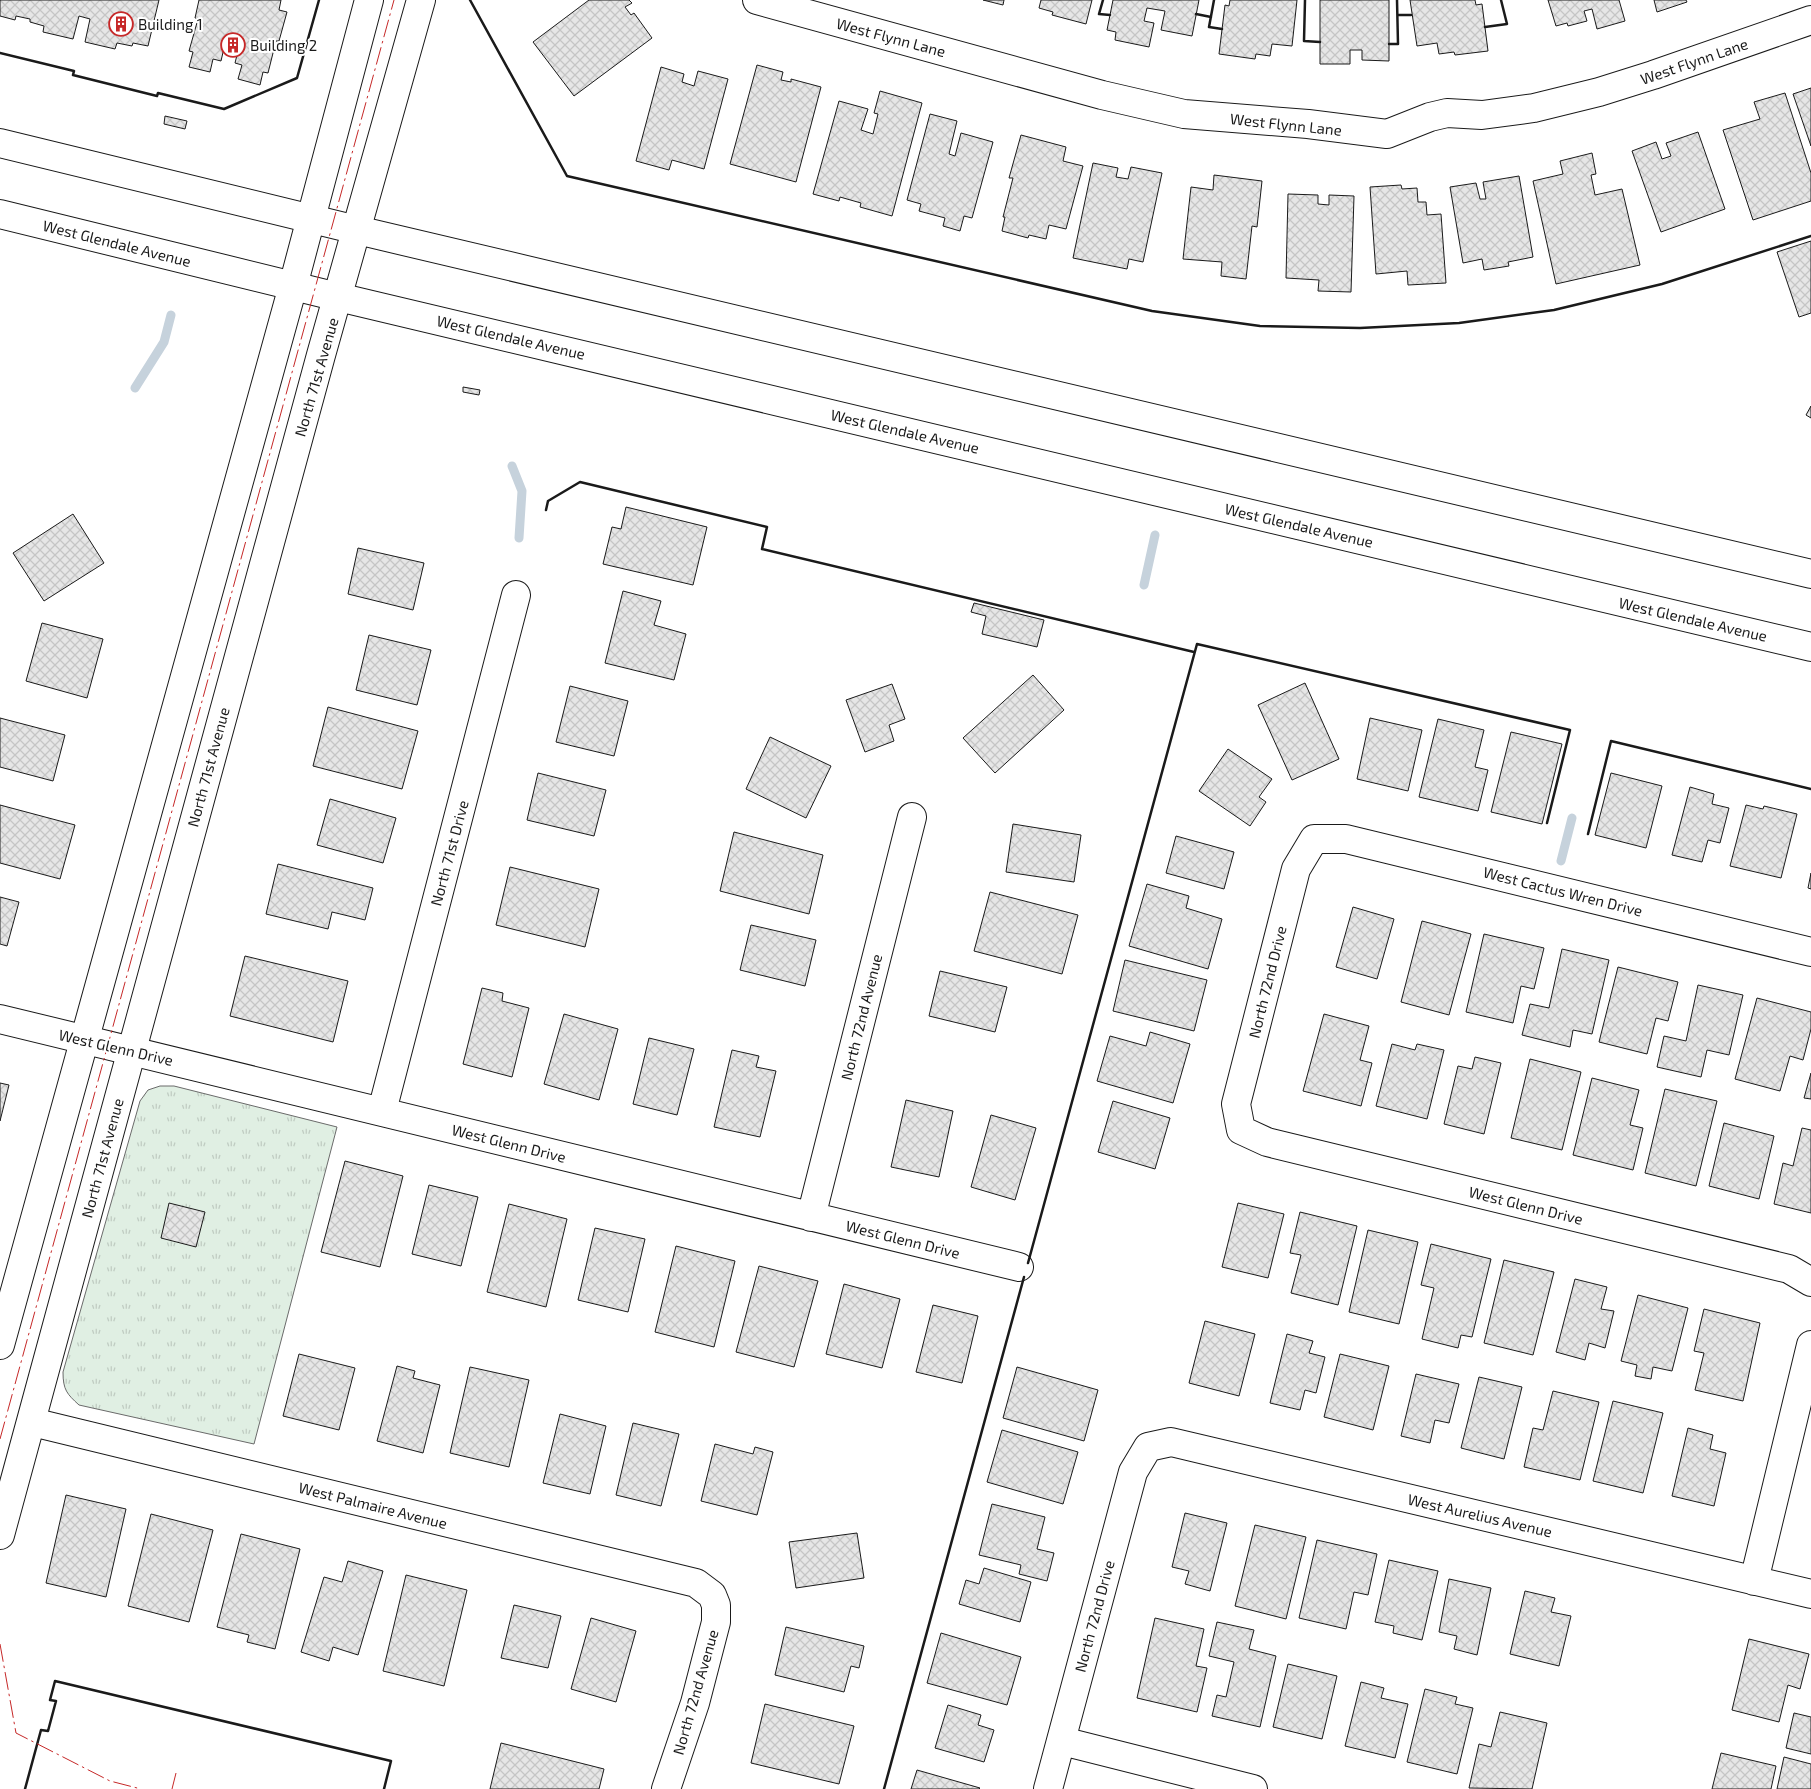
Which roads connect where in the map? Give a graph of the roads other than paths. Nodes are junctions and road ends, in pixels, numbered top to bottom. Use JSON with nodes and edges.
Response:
{"nodes":[{"id":1,"x":369,"y":0,"type":"edge"},
{"id":2,"x":421,"y":0,"type":"edge"},
{"id":3,"x":757,"y":0,"type":"edge"},
{"id":4,"x":1811,"y":20,"type":"edge"},
{"id":5,"x":0,"y":143,"type":"edge"},
{"id":6,"x":0,"y":214,"type":"edge"},
{"id":7,"x":311,"y":218,"type":"junction"},
{"id":8,"x":358,"y":230,"type":"junction"},
{"id":9,"x":293,"y":286,"type":"junction"},
{"id":10,"x":338,"y":297,"type":"junction"},
{"id":11,"x":1811,"y":574,"type":"edge"},
{"id":12,"x":516,"y":595,"type":"dead end"},
{"id":13,"x":1811,"y":647,"type":"edge"},
{"id":14,"x":912,"y":817,"type":"dead end"},
{"id":15,"x":1314,"y":839,"type":"joint"},
{"id":16,"x":1811,"y":952,"type":"edge"},
{"id":17,"x":0,"y":1019,"type":"edge"},
{"id":18,"x":85,"y":1041,"type":"junction"},
{"id":19,"x":130,"y":1052,"type":"junction"},
{"id":20,"x":382,"y":1111,"type":"junction"},
{"id":21,"x":1241,"y":1130,"type":"joint"},
{"id":22,"x":811,"y":1216,"type":"junction"},
{"id":23,"x":1018,"y":1267,"type":"dead end"},
{"id":24,"x":1811,"y":1282,"type":"edge"},
{"id":25,"x":0,"y":1345,"type":"edge"},
{"id":26,"x":1811,"y":1345,"type":"edge"},
{"id":27,"x":32,"y":1422,"type":"junction"},
{"id":28,"x":1148,"y":1447,"type":"joint"},
{"id":29,"x":0,"y":1535,"type":"edge"},
{"id":30,"x":1754,"y":1580,"type":"junction"},
{"id":31,"x":1811,"y":1594,"type":"edge"},
{"id":32,"x":712,"y":1595,"type":"joint"},
{"id":33,"x":1062,"y":1741,"type":"junction"},
{"id":34,"x":666,"y":1789,"type":"edge"},
{"id":35,"x":1048,"y":1789,"type":"edge"},
{"id":36,"x":1253,"y":1789,"type":"edge"}],
"edges":[{"from":1,"to":7,"type":"street"},
{"from":2,"to":8,"type":"street","name":"North 71st Avenue"},
{"from":3,"to":4,"type":"street","name":"West Flynn Lane"},
{"from":5,"to":7,"type":"street"},
{"from":6,"to":9,"type":"street","name":"West Glendale Avenue"},
{"from":7,"to":8,"type":"street"},
{"from":7,"to":9,"type":"street"},
{"from":8,"to":10,"type":"street","name":"North 71st Avenue"},
{"from":8,"to":11,"type":"street"},
{"from":9,"to":10,"type":"street","name":"West Glendale Avenue"},
{"from":9,"to":18,"type":"street"},
{"from":10,"to":13,"type":"street","name":"West Glendale Avenue"},
{"from":10,"to":19,"type":"street","name":"North 71st Avenue"},
{"from":12,"to":20,"type":"street","name":"North 71st Drive"},
{"from":14,"to":22,"type":"street","name":"North 72nd Avenue"},
{"from":15,"to":16,"type":"street","name":"West Cactus Wren Drive"},
{"from":15,"to":21,"type":"street","name":"North 72nd Drive"},
{"from":17,"to":18,"type":"street","name":"West Glenn Drive"},
{"from":18,"to":19,"type":"street","name":"West Glenn Drive"},
{"from":18,"to":25,"type":"street"},
{"from":19,"to":20,"type":"street","name":"West Glenn Drive"},
{"from":19,"to":27,"type":"street","name":"North 71st Avenue"},
{"from":20,"to":22,"type":"street","name":"West Glenn Drive"},
{"from":21,"to":24,"type":"street","name":"West Glenn Drive"},
{"from":22,"to":23,"type":"street","name":"West Glenn Drive"},
{"from":26,"to":30,"type":"street"},
{"from":27,"to":29,"type":"street","name":"North 71st Avenue"},
{"from":27,"to":32,"type":"street","name":"West Palmaire Avenue"},
{"from":28,"to":30,"type":"street","name":"West Aurelius Avenue"},
{"from":28,"to":33,"type":"street","name":"North 72nd Drive"},
{"from":30,"to":31,"type":"street","name":"West Aurelius Avenue"},
{"from":32,"to":34,"type":"street","name":"North 72nd Avenue"},
{"from":33,"to":35,"type":"street","name":"North 72nd Drive"},
{"from":33,"to":36,"type":"street"}]}
